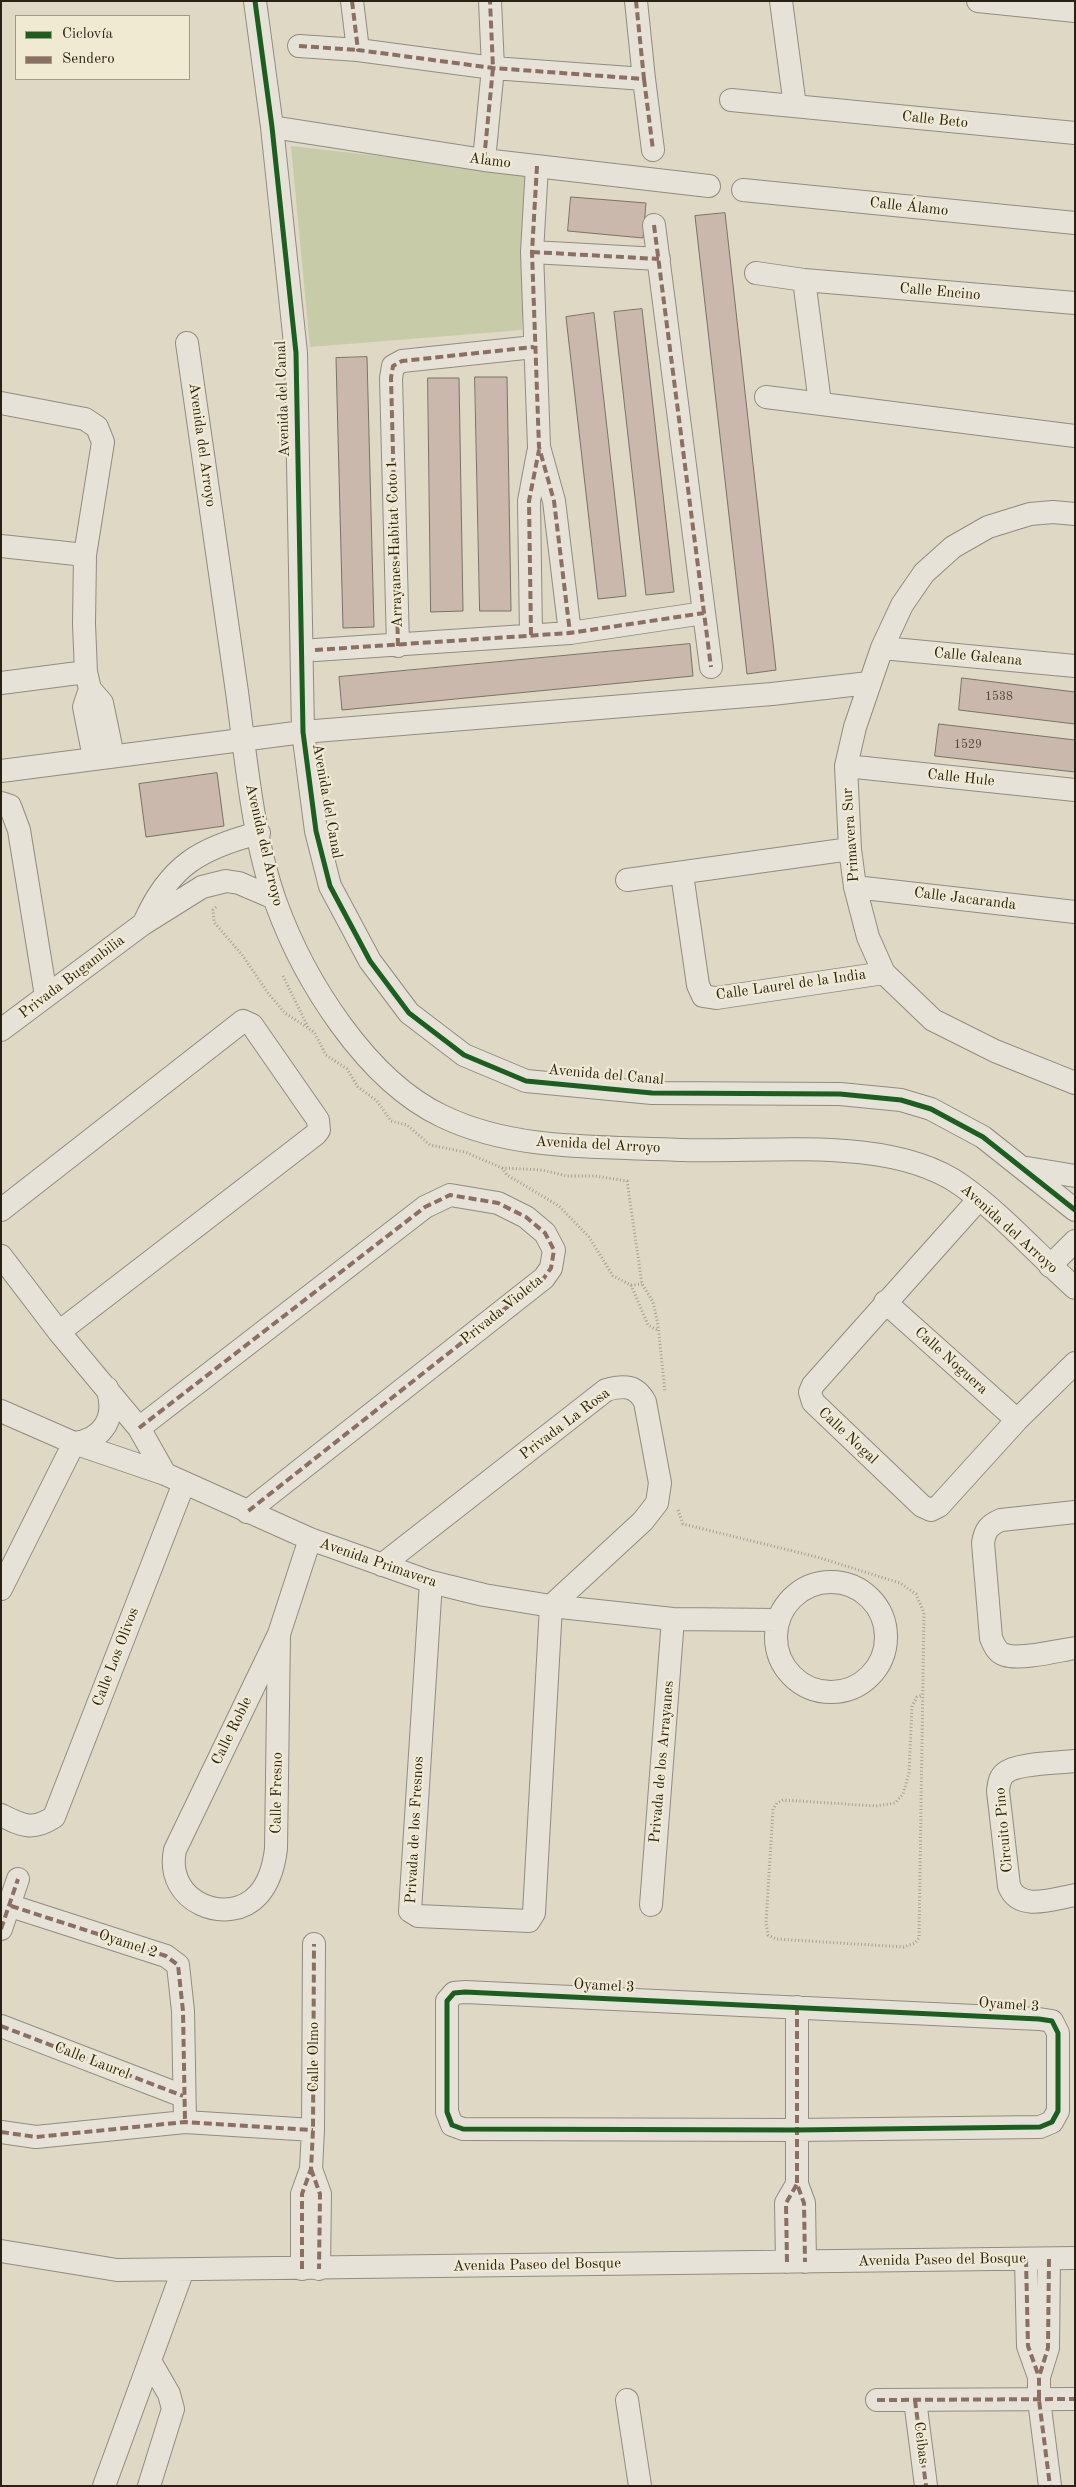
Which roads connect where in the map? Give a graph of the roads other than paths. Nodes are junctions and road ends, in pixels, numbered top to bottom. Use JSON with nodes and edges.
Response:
{"nodes":[{"id":1,"x":256,"y":1,"type":"edge"},
{"id":2,"x":352,"y":1,"type":"edge"},
{"id":3,"x":490,"y":1,"type":"edge"},
{"id":4,"x":636,"y":1,"type":"edge"},
{"id":5,"x":781,"y":1,"type":"edge"},
{"id":6,"x":978,"y":1,"type":"edge"},
{"id":7,"x":1075,"y":11,"type":"edge"},
{"id":8,"x":299,"y":46,"type":"dead end"},
{"id":9,"x":358,"y":50,"type":"junction"},
{"id":10,"x":493,"y":68,"type":"junction"},
{"id":11,"x":644,"y":79,"type":"junction"},
{"id":12,"x":731,"y":100,"type":"dead end"},
{"id":13,"x":795,"y":106,"type":"junction"},
{"id":14,"x":272,"y":127,"type":"junction"},
{"id":15,"x":1075,"y":133,"type":"edge"},
{"id":16,"x":653,"y":150,"type":"dead end"},
{"id":17,"x":484,"y":160,"type":"junction"},
{"id":18,"x":537,"y":166,"type":"junction"},
{"id":19,"x":709,"y":186,"type":"dead end"},
{"id":20,"x":743,"y":190,"type":"dead end"},
{"id":21,"x":1075,"y":223,"type":"edge"},
{"id":22,"x":654,"y":225,"type":"dead end"},
{"id":23,"x":532,"y":252,"type":"junction"},
{"id":24,"x":659,"y":259,"type":"junction"},
{"id":25,"x":756,"y":273,"type":"dead end"},
{"id":26,"x":804,"y":280,"type":"junction"},
{"id":27,"x":1075,"y":303,"type":"edge"},
{"id":28,"x":187,"y":343,"type":"dead end"},
{"id":29,"x":534,"y":347,"type":"junction"},
{"id":30,"x":766,"y":396,"type":"dead end"},
{"id":31,"x":1,"y":403,"type":"edge"},
{"id":32,"x":820,"y":403,"type":"junction"},
{"id":33,"x":1075,"y":436,"type":"edge"},
{"id":34,"x":539,"y":447,"type":"junction"},
{"id":35,"x":1075,"y":514,"type":"edge"},
{"id":36,"x":1,"y":546,"type":"edge"},
{"id":37,"x":85,"y":555,"type":"junction"},
{"id":38,"x":704,"y":613,"type":"junction"},
{"id":39,"x":570,"y":632,"type":"junction"},
{"id":40,"x":531,"y":635,"type":"junction"},
{"id":41,"x":398,"y":646,"type":"junction"},
{"id":42,"x":882,"y":648,"type":"junction"},
{"id":43,"x":315,"y":650,"type":"dead end"},
{"id":44,"x":1075,"y":666,"type":"edge"},
{"id":45,"x":712,"y":667,"type":"dead end"},
{"id":46,"x":88,"y":681,"type":"junction"},
{"id":47,"x":869,"y":682,"type":"junction"},
{"id":48,"x":1,"y":683,"type":"edge"},
{"id":49,"x":303,"y":732,"type":"junction"},
{"id":50,"x":244,"y":741,"type":"junction"},
{"id":51,"x":104,"y":757,"type":"junction"},
{"id":52,"x":846,"y":766,"type":"junction"},
{"id":53,"x":1,"y":771,"type":"edge"},
{"id":54,"x":1075,"y":790,"type":"edge"},
{"id":55,"x":1,"y":803,"type":"edge"},
{"id":56,"x":258,"y":833,"type":"junction"},
{"id":57,"x":850,"y":849,"type":"junction"},
{"id":58,"x":682,"y":874,"type":"junction"},
{"id":59,"x":627,"y":880,"type":"dead end"},
{"id":60,"x":855,"y":887,"type":"junction"},
{"id":61,"x":274,"y":898,"type":"junction"},
{"id":62,"x":1070,"y":914,"type":"edge"},
{"id":63,"x":144,"y":924,"type":"junction"},
{"id":64,"x":884,"y":972,"type":"junction"},
{"id":65,"x":46,"y":996,"type":"junction"},
{"id":66,"x":1,"y":1030,"type":"edge"},
{"id":67,"x":1075,"y":1083,"type":"edge"},
{"id":68,"x":1020,"y":1166,"type":"junction"},
{"id":69,"x":1075,"y":1176,"type":"edge"},
{"id":70,"x":979,"y":1199,"type":"junction"},
{"id":71,"x":1072,"y":1208,"type":"edge"},
{"id":72,"x":1,"y":1210,"type":"edge"},
{"id":73,"x":1075,"y":1242,"type":"edge"},
{"id":74,"x":1,"y":1256,"type":"edge"},
{"id":75,"x":1050,"y":1266,"type":"junction"},
{"id":76,"x":1075,"y":1288,"type":"edge"},
{"id":77,"x":885,"y":1302,"type":"junction"},
{"id":78,"x":59,"y":1332,"type":"junction"},
{"id":79,"x":1075,"y":1363,"type":"edge"},
{"id":80,"x":107,"y":1388,"type":"junction"},
{"id":81,"x":1,"y":1411,"type":"edge"},
{"id":82,"x":1017,"y":1420,"type":"junction"},
{"id":83,"x":139,"y":1428,"type":"junction"},
{"id":84,"x":74,"y":1443,"type":"junction"},
{"id":85,"x":175,"y":1478,"type":"junction"},
{"id":86,"x":247,"y":1512,"type":"junction"},
{"id":87,"x":1075,"y":1512,"type":"edge"},
{"id":88,"x":310,"y":1539,"type":"junction"},
{"id":89,"x":382,"y":1565,"type":"junction"},
{"id":90,"x":431,"y":1582,"type":"junction"},
{"id":91,"x":1,"y":1589,"type":"edge"},
{"id":92,"x":551,"y":1606,"type":"junction"},
{"id":93,"x":673,"y":1619,"type":"junction"},
{"id":94,"x":779,"y":1620,"type":"junction"},
{"id":95,"x":279,"y":1634,"type":"junction"},
{"id":96,"x":1075,"y":1648,"type":"edge"},
{"id":97,"x":1075,"y":1761,"type":"edge"},
{"id":98,"x":1,"y":1815,"type":"edge"},
{"id":99,"x":18,"y":1879,"type":"dead end"},
{"id":100,"x":1075,"y":1896,"type":"edge"},
{"id":101,"x":651,"y":1905,"type":"dead end"},
{"id":102,"x":11,"y":1906,"type":"junction"},
{"id":103,"x":209,"y":1906,"type":"joint"},
{"id":104,"x":1,"y":1929,"type":"edge"},
{"id":105,"x":314,"y":1944,"type":"dead end"},
{"id":106,"x":797,"y":2007,"type":"junction"},
{"id":107,"x":1,"y":2026,"type":"edge"},
{"id":108,"x":183,"y":2096,"type":"junction"},
{"id":109,"x":185,"y":2122,"type":"junction"},
{"id":110,"x":313,"y":2130,"type":"junction"},
{"id":111,"x":796,"y":2130,"type":"junction"},
{"id":112,"x":1,"y":2132,"type":"edge"},
{"id":113,"x":1,"y":2251,"type":"edge"},
{"id":114,"x":1075,"y":2258,"type":"edge"},
{"id":115,"x":1026,"y":2259,"type":"junction"},
{"id":116,"x":1049,"y":2259,"type":"junction"},
{"id":117,"x":796,"y":2262,"type":"junction"},
{"id":118,"x":310,"y":2269,"type":"junction"},
{"id":119,"x":183,"y":2270,"type":"junction"},
{"id":120,"x":150,"y":2361,"type":"junction"},
{"id":121,"x":1039,"y":2377,"type":"junction"},
{"id":122,"x":1075,"y":2399,"type":"edge"},
{"id":123,"x":627,"y":2400,"type":"dead end"},
{"id":124,"x":877,"y":2400,"type":"dead end"},
{"id":125,"x":915,"y":2400,"type":"junction"},
{"id":126,"x":1039,"y":2400,"type":"junction"},
{"id":127,"x":104,"y":2486,"type":"edge"},
{"id":128,"x":149,"y":2486,"type":"edge"},
{"id":129,"x":640,"y":2486,"type":"edge"},
{"id":130,"x":926,"y":2486,"type":"edge"},
{"id":131,"x":1050,"y":2486,"type":"edge"}],
"edges":[{"from":1,"to":14,"type":"street","name":"Avenida del Canal"},
{"from":2,"to":9,"type":"street"},
{"from":3,"to":10,"type":"street"},
{"from":4,"to":11,"type":"street"},
{"from":5,"to":13,"type":"street"},
{"from":6,"to":7,"type":"street"},
{"from":8,"to":9,"type":"street"},
{"from":9,"to":10,"type":"street"},
{"from":10,"to":11,"type":"street"},
{"from":10,"to":17,"type":"street"},
{"from":11,"to":16,"type":"street"},
{"from":12,"to":13,"type":"street","name":"Calle Beto"},
{"from":13,"to":15,"type":"street","name":"Calle Beto"},
{"from":14,"to":17,"type":"street","name":"Alamo"},
{"from":14,"to":49,"type":"street","name":"Avenida del Canal"},
{"from":17,"to":18,"type":"street","name":"Alamo"},
{"from":18,"to":19,"type":"street","name":"Alamo"},
{"from":18,"to":23,"type":"street"},
{"from":20,"to":21,"type":"street","name":"Calle Álamo"},
{"from":22,"to":24,"type":"street"},
{"from":23,"to":24,"type":"street"},
{"from":23,"to":29,"type":"street"},
{"from":24,"to":38,"type":"street"},
{"from":25,"to":26,"type":"street","name":"Calle Encino"},
{"from":26,"to":27,"type":"street","name":"Calle Encino"},
{"from":26,"to":32,"type":"street"},
{"from":28,"to":50,"type":"street","name":"Avenida del Arroyo"},
{"from":29,"to":34,"type":"street"},
{"from":29,"to":41,"type":"street","name":"Arrayanes Habitat Coto 1"},
{"from":30,"to":32,"type":"street"},
{"from":31,"to":37,"type":"street"},
{"from":32,"to":33,"type":"street"},
{"from":34,"to":39,"type":"street"},
{"from":34,"to":40,"type":"street"},
{"from":35,"to":42,"type":"street","name":"Primavera Sur"},
{"from":36,"to":37,"type":"street"},
{"from":37,"to":46,"type":"street"},
{"from":38,"to":39,"type":"street","name":"Arrayanes Habitat Coto 1"},
{"from":38,"to":45,"type":"street"},
{"from":39,"to":40,"type":"street","name":"Arrayanes Habitat Coto 1"},
{"from":40,"to":41,"type":"street","name":"Arrayanes Habitat Coto 1"},
{"from":41,"to":43,"type":"street"},
{"from":42,"to":44,"type":"street","name":"Calle Galeana"},
{"from":42,"to":47,"type":"street","name":"Primavera Sur"},
{"from":46,"to":48,"type":"street"},
{"from":46,"to":51,"type":"street"},
{"from":47,"to":49,"type":"street"},
{"from":47,"to":52,"type":"street","name":"Primavera Sur"},
{"from":49,"to":50,"type":"street"},
{"from":49,"to":68,"type":"street","name":"Avenida del Canal"},
{"from":50,"to":51,"type":"street"},
{"from":50,"to":56,"type":"street","name":"Avenida del Arroyo"},
{"from":51,"to":53,"type":"street"},
{"from":52,"to":54,"type":"street","name":"Calle Hule"},
{"from":52,"to":57,"type":"street","name":"Primavera Sur"},
{"from":55,"to":65,"type":"street"},
{"from":56,"to":61,"type":"street","name":"Avenida del Arroyo"},
{"from":56,"to":63,"type":"street","name":"Privada Bugambilia"},
{"from":57,"to":58,"type":"street"},
{"from":57,"to":60,"type":"street","name":"Primavera Sur"},
{"from":58,"to":59,"type":"street"},
{"from":58,"to":64,"type":"street","name":"Calle Laurel de la India"},
{"from":60,"to":62,"type":"street","name":"Calle Jacaranda"},
{"from":60,"to":64,"type":"street","name":"Primavera Sur"},
{"from":61,"to":63,"type":"street","name":"Privada Bugambilia"},
{"from":61,"to":70,"type":"street","name":"Avenida del Arroyo"},
{"from":63,"to":65,"type":"street","name":"Privada Bugambilia"},
{"from":64,"to":67,"type":"street","name":"Primavera Sur"},
{"from":65,"to":66,"type":"street","name":"Privada Bugambilia"},
{"from":68,"to":69,"type":"street"},
{"from":68,"to":71,"type":"street","name":"Avenida del Canal"},
{"from":70,"to":75,"type":"street","name":"Avenida del Arroyo"},
{"from":70,"to":77,"type":"street","name":"Calle Nogal"},
{"from":72,"to":78,"type":"street"},
{"from":73,"to":75,"type":"street"},
{"from":74,"to":78,"type":"street"},
{"from":75,"to":76,"type":"street","name":"Avenida del Arroyo"},
{"from":77,"to":82,"type":"street","name":"Calle Noguera"},
{"from":77,"to":82,"type":"street","name":"Calle Nogal"},
{"from":78,"to":80,"type":"street"},
{"from":79,"to":82,"type":"street","name":"Calle Nogal"},
{"from":80,"to":83,"type":"street"},
{"from":80,"to":84,"type":"street"},
{"from":81,"to":84,"type":"street","name":"Avenida Primavera"},
{"from":83,"to":85,"type":"street"},
{"from":83,"to":86,"type":"street","name":"Privada Violeta"},
{"from":84,"to":85,"type":"street","name":"Avenida Primavera"},
{"from":84,"to":91,"type":"street"},
{"from":85,"to":86,"type":"street","name":"Avenida Primavera"},
{"from":85,"to":98,"type":"street","name":"Calle Los Olivos"},
{"from":86,"to":88,"type":"street","name":"Avenida Primavera"},
{"from":87,"to":96,"type":"street"},
{"from":88,"to":89,"type":"street","name":"Avenida Primavera"},
{"from":88,"to":95,"type":"street","name":"Calle Roble"},
{"from":89,"to":90,"type":"street","name":"Avenida Primavera"},
{"from":89,"to":92,"type":"street","name":"Privada La Rosa"},
{"from":90,"to":92,"type":"street","name":"Avenida Primavera"},
{"from":90,"to":92,"type":"street","name":"Privada de los Fresnos"},
{"from":92,"to":93,"type":"street","name":"Avenida Primavera"},
{"from":93,"to":94,"type":"street","name":"Avenida Primavera"},
{"from":93,"to":101,"type":"street","name":"Privada de los Arrayanes"},
{"from":94,"to":94,"type":"street"},
{"from":95,"to":103,"type":"street","name":"Calle Roble"},
{"from":95,"to":103,"type":"street","name":"Calle Fresno"},
{"from":97,"to":100,"type":"street","name":"Circuito Pino"},
{"from":99,"to":102,"type":"street"},
{"from":102,"to":104,"type":"street"},
{"from":102,"to":108,"type":"street","name":"Oyamel 2"},
{"from":105,"to":110,"type":"street","name":"Calle Olmo"},
{"from":106,"to":111,"type":"street"},
{"from":106,"to":111,"type":"street","name":"Oyamel 3"},
{"from":106,"to":111,"type":"street","name":"Oyamel 3"},
{"from":107,"to":108,"type":"street","name":"Calle Laurel"},
{"from":108,"to":109,"type":"street","name":"Oyamel 2"},
{"from":109,"to":110,"type":"street"},
{"from":109,"to":112,"type":"street"},
{"from":110,"to":118,"type":"street","name":"Calle Olmo"},
{"from":111,"to":117,"type":"street"},
{"from":113,"to":119,"type":"street","name":"Avenida Paseo del Bosque"},
{"from":114,"to":116,"type":"street","name":"Avenida Paseo del Bosque"},
{"from":115,"to":116,"type":"street","name":"Avenida Paseo del Bosque"},
{"from":115,"to":117,"type":"street","name":"Avenida Paseo del Bosque"},
{"from":115,"to":121,"type":"street"},
{"from":116,"to":121,"type":"street"},
{"from":117,"to":118,"type":"street","name":"Avenida Paseo del Bosque"},
{"from":118,"to":119,"type":"street","name":"Avenida Paseo del Bosque"},
{"from":119,"to":120,"type":"street"},
{"from":120,"to":127,"type":"street"},
{"from":120,"to":128,"type":"street"},
{"from":121,"to":126,"type":"street"},
{"from":122,"to":126,"type":"street"},
{"from":123,"to":129,"type":"street"},
{"from":124,"to":125,"type":"street"},
{"from":125,"to":126,"type":"street"},
{"from":125,"to":130,"type":"street","name":"Ceibas"},
{"from":126,"to":131,"type":"street"}]}
